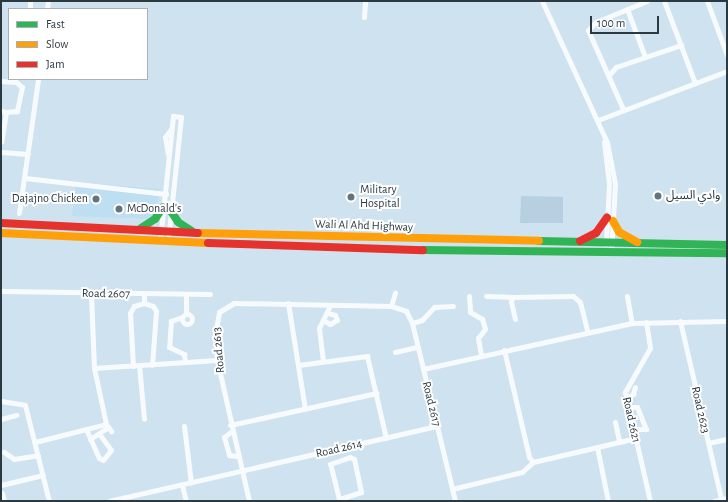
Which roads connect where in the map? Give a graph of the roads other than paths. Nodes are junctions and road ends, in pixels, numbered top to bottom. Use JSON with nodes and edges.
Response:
{"nodes":[{"id":1,"x":365,"y":1,"type":"edge"},
{"id":2,"x":542,"y":1,"type":"edge"},
{"id":3,"x":647,"y":1,"type":"edge"},
{"id":4,"x":664,"y":1,"type":"edge"},
{"id":5,"x":707,"y":1,"type":"edge"},
{"id":6,"x":627,"y":9,"type":"junction"},
{"id":7,"x":364,"y":16,"type":"dead end"},
{"id":8,"x":681,"y":45,"type":"junction"},
{"id":9,"x":727,"y":56,"type":"edge"},
{"id":10,"x":645,"y":57,"type":"junction"},
{"id":11,"x":725,"y":70,"type":"edge"},
{"id":12,"x":609,"y":75,"type":"junction"},
{"id":13,"x":38,"y":80,"type":"edge"},
{"id":14,"x":1,"y":81,"type":"edge"},
{"id":15,"x":695,"y":83,"type":"junction"},
{"id":16,"x":623,"y":109,"type":"junction"},
{"id":17,"x":3,"y":111,"type":"edge"},
{"id":18,"x":598,"y":120,"type":"junction"},
{"id":19,"x":1,"y":142,"type":"edge"},
{"id":20,"x":1,"y":152,"type":"edge"},
{"id":21,"x":28,"y":154,"type":"junction"},
{"id":22,"x":611,"y":168,"type":"junction"},
{"id":23,"x":25,"y":178,"type":"junction"},
{"id":24,"x":609,"y":184,"type":"junction"},
{"id":25,"x":616,"y":184,"type":"junction"},
{"id":26,"x":164,"y":194,"type":"junction"},
{"id":27,"x":172,"y":195,"type":"junction"},
{"id":28,"x":167,"y":208,"type":"junction"},
{"id":29,"x":19,"y":213,"type":"dead end"},
{"id":30,"x":610,"y":219,"type":"junction"},
{"id":31,"x":1,"y":223,"type":"edge"},
{"id":32,"x":140,"y":228,"type":"junction"},
{"id":33,"x":192,"y":232,"type":"junction"},
{"id":34,"x":1,"y":233,"type":"edge"},
{"id":35,"x":164,"y":235,"type":"junction"},
{"id":36,"x":579,"y":242,"type":"junction"},
{"id":37,"x":637,"y":242,"type":"junction"},
{"id":38,"x":727,"y":245,"type":"edge"},
{"id":39,"x":608,"y":248,"type":"junction"},
{"id":40,"x":727,"y":253,"type":"edge"},
{"id":41,"x":1,"y":291,"type":"edge"},
{"id":42,"x":395,"y":293,"type":"dead end"},
{"id":43,"x":91,"y":294,"type":"junction"},
{"id":44,"x":186,"y":294,"type":"junction"},
{"id":45,"x":210,"y":294,"type":"dead end"},
{"id":46,"x":144,"y":295,"type":"junction"},
{"id":47,"x":469,"y":296,"type":"dead end"},
{"id":48,"x":486,"y":296,"type":"dead end"},
{"id":49,"x":627,"y":296,"type":"dead end"},
{"id":50,"x":512,"y":297,"type":"junction"},
{"id":51,"x":144,"y":303,"type":"junction"},
{"id":52,"x":288,"y":303,"type":"junction"},
{"id":53,"x":330,"y":304,"type":"junction"},
{"id":54,"x":391,"y":306,"type":"junction"},
{"id":55,"x":453,"y":306,"type":"dead end"},
{"id":56,"x":402,"y":309,"type":"joint"},
{"id":57,"x":328,"y":313,"type":"junction"},
{"id":58,"x":515,"y":319,"type":"dead end"},
{"id":59,"x":323,"y":320,"type":"junction"},
{"id":60,"x":680,"y":321,"type":"junction"},
{"id":61,"x":727,"y":321,"type":"edge"},
{"id":62,"x":646,"y":322,"type":"junction"},
{"id":63,"x":412,"y":323,"type":"junction"},
{"id":64,"x":632,"y":323,"type":"junction"},
{"id":65,"x":587,"y":331,"type":"junction"},
{"id":66,"x":417,"y":347,"type":"junction"},
{"id":67,"x":504,"y":350,"type":"junction"},
{"id":68,"x":395,"y":352,"type":"dead end"},
{"id":69,"x":482,"y":355,"type":"junction"},
{"id":70,"x":217,"y":360,"type":"junction"},
{"id":71,"x":323,"y":361,"type":"junction"},
{"id":72,"x":185,"y":362,"type":"junction"},
{"id":73,"x":152,"y":364,"type":"junction"},
{"id":74,"x":298,"y":365,"type":"junction"},
{"id":75,"x":136,"y":366,"type":"junction"},
{"id":76,"x":94,"y":368,"type":"junction"},
{"id":77,"x":423,"y":369,"type":"junction"},
{"id":78,"x":635,"y":388,"type":"dead end"},
{"id":79,"x":377,"y":393,"type":"junction"},
{"id":80,"x":626,"y":399,"type":"junction"},
{"id":81,"x":1,"y":401,"type":"edge"},
{"id":82,"x":628,"y":407,"type":"junction"},
{"id":83,"x":304,"y":409,"type":"junction"},
{"id":84,"x":16,"y":415,"type":"dead end"},
{"id":85,"x":1,"y":419,"type":"edge"},
{"id":86,"x":144,"y":419,"type":"dead end"},
{"id":87,"x":615,"y":422,"type":"dead end"},
{"id":88,"x":230,"y":425,"type":"junction"},
{"id":89,"x":184,"y":426,"type":"dead end"},
{"id":90,"x":436,"y":426,"type":"junction"},
{"id":91,"x":108,"y":428,"type":"junction"},
{"id":92,"x":86,"y":429,"type":"junction"},
{"id":93,"x":634,"y":429,"type":"junction"},
{"id":94,"x":232,"y":431,"type":"junction"},
{"id":95,"x":100,"y":435,"type":"junction"},
{"id":96,"x":386,"y":438,"type":"junction"},
{"id":97,"x":636,"y":438,"type":"junction"},
{"id":98,"x":90,"y":439,"type":"junction"},
{"id":99,"x":727,"y":439,"type":"edge"},
{"id":100,"x":619,"y":441,"type":"junction"},
{"id":101,"x":35,"y":442,"type":"junction"},
{"id":102,"x":708,"y":443,"type":"junction"},
{"id":103,"x":596,"y":447,"type":"junction"},
{"id":104,"x":339,"y":449,"type":"junction"},
{"id":105,"x":4,"y":452,"type":"dead end"},
{"id":106,"x":38,"y":455,"type":"junction"},
{"id":107,"x":238,"y":456,"type":"junction"},
{"id":108,"x":341,"y":459,"type":"junction"},
{"id":109,"x":533,"y":462,"type":"junction"},
{"id":110,"x":241,"y":471,"type":"junction"},
{"id":111,"x":43,"y":475,"type":"junction"},
{"id":112,"x":191,"y":483,"type":"junction"},
{"id":113,"x":1,"y":485,"type":"edge"},
{"id":114,"x":182,"y":485,"type":"junction"},
{"id":115,"x":452,"y":489,"type":"junction"},
{"id":116,"x":2,"y":492,"type":"dead end"},
{"id":117,"x":724,"y":499,"type":"edge"},
{"id":118,"x":4,"y":501,"type":"edge"},
{"id":119,"x":49,"y":501,"type":"edge"},
{"id":120,"x":109,"y":501,"type":"edge"},
{"id":121,"x":186,"y":501,"type":"edge"},
{"id":122,"x":249,"y":501,"type":"edge"},
{"id":123,"x":455,"y":501,"type":"edge"},
{"id":124,"x":608,"y":501,"type":"edge"},
{"id":125,"x":650,"y":501,"type":"edge"},
{"id":126,"x":714,"y":501,"type":"edge"}],
"edges":[{"from":1,"to":7,"type":"street"},
{"from":2,"to":18,"type":"street"},
{"from":3,"to":6,"type":"street"},
{"from":4,"to":8,"type":"street"},
{"from":5,"to":9,"type":"street"},
{"from":6,"to":10,"type":"street"},
{"from":6,"to":12,"type":"street"},
{"from":8,"to":10,"type":"street"},
{"from":8,"to":15,"type":"street"},
{"from":10,"to":12,"type":"street"},
{"from":11,"to":15,"type":"street"},
{"from":12,"to":16,"type":"street"},
{"from":13,"to":21,"type":"street"},
{"from":14,"to":17,"type":"street"},
{"from":15,"to":16,"type":"street"},
{"from":16,"to":18,"type":"street"},
{"from":17,"to":19,"type":"street"},
{"from":18,"to":22,"type":"street"},
{"from":20,"to":21,"type":"street"},
{"from":21,"to":23,"type":"street"},
{"from":22,"to":24,"type":"street"},
{"from":22,"to":25,"type":"street"},
{"from":23,"to":26,"type":"street"},
{"from":23,"to":29,"type":"street"},
{"from":24,"to":25,"type":"street"},
{"from":24,"to":30,"type":"street"},
{"from":25,"to":30,"type":"street"},
{"from":26,"to":27,"type":"street"},
{"from":26,"to":27,"type":"street"},
{"from":26,"to":28,"type":"street"},
{"from":27,"to":28,"type":"street"},
{"from":28,"to":32,"type":"main road"},
{"from":28,"to":33,"type":"main road"},
{"from":28,"to":35,"type":"street"},
{"from":30,"to":36,"type":"main road"},
{"from":30,"to":37,"type":"main road"},
{"from":30,"to":39,"type":"street"},
{"from":31,"to":32,"type":"main road","name":"Wali Al Ahd Highway"},
{"from":32,"to":35,"type":"main road","name":"Wali Al Ahd Highway"},
{"from":33,"to":35,"type":"main road","name":"Wali Al Ahd Highway"},
{"from":33,"to":36,"type":"main road","name":"Wali Al Ahd Highway"},
{"from":34,"to":35,"type":"main road"},
{"from":35,"to":39,"type":"main road","name":"Wali Al Ahd Highway"},
{"from":36,"to":39,"type":"main road","name":"Wali Al Ahd Highway"},
{"from":37,"to":38,"type":"main road","name":"Wali Al Ahd Highway"},
{"from":37,"to":39,"type":"main road","name":"Wali Al Ahd Highway"},
{"from":39,"to":40,"type":"main road","name":"Wali Al Ahd Highway"},
{"from":41,"to":43,"type":"street","name":"Road 2607"},
{"from":42,"to":54,"type":"street"},
{"from":43,"to":46,"type":"street","name":"Road 2607"},
{"from":43,"to":76,"type":"street"},
{"from":44,"to":45,"type":"street","name":"Road 2607"},
{"from":44,"to":46,"type":"street","name":"Road 2607"},
{"from":44,"to":72,"type":"street"},
{"from":46,"to":51,"type":"street"},
{"from":47,"to":69,"type":"street"},
{"from":48,"to":50,"type":"street"},
{"from":49,"to":64,"type":"street"},
{"from":50,"to":58,"type":"street"},
{"from":50,"to":65,"type":"street"},
{"from":51,"to":73,"type":"street"},
{"from":51,"to":75,"type":"street"},
{"from":52,"to":53,"type":"street","name":"Road 2613"},
{"from":52,"to":70,"type":"street","name":"Road 2613"},
{"from":52,"to":74,"type":"street"},
{"from":53,"to":54,"type":"street","name":"Road 2613"},
{"from":53,"to":57,"type":"street"},
{"from":54,"to":56,"type":"street","name":"Road 2613"},
{"from":55,"to":63,"type":"street"},
{"from":56,"to":63,"type":"street","name":"Road 2617"},
{"from":57,"to":59,"type":"street"},
{"from":57,"to":59,"type":"street"},
{"from":59,"to":71,"type":"street"},
{"from":60,"to":61,"type":"street"},
{"from":60,"to":62,"type":"street"},
{"from":60,"to":102,"type":"street","name":"Road 2623"},
{"from":62,"to":64,"type":"street"},
{"from":62,"to":80,"type":"street","name":"Road 2621"},
{"from":63,"to":66,"type":"street","name":"Road 2617"},
{"from":64,"to":65,"type":"street"},
{"from":65,"to":67,"type":"street"},
{"from":66,"to":68,"type":"street"},
{"from":66,"to":77,"type":"street","name":"Road 2617"},
{"from":67,"to":69,"type":"street"},
{"from":67,"to":109,"type":"street"},
{"from":69,"to":77,"type":"street"},
{"from":70,"to":72,"type":"street"},
{"from":70,"to":88,"type":"street","name":"Road 2613"},
{"from":71,"to":74,"type":"street"},
{"from":71,"to":79,"type":"street"},
{"from":72,"to":73,"type":"street"},
{"from":73,"to":75,"type":"street"},
{"from":74,"to":83,"type":"street"},
{"from":75,"to":76,"type":"street"},
{"from":75,"to":86,"type":"street"},
{"from":76,"to":91,"type":"street"},
{"from":77,"to":90,"type":"street","name":"Road 2617"},
{"from":78,"to":80,"type":"street"},
{"from":79,"to":83,"type":"street"},
{"from":79,"to":96,"type":"street"},
{"from":80,"to":82,"type":"street","name":"Road 2621"},
{"from":81,"to":101,"type":"street"},
{"from":82,"to":93,"type":"street","name":"Road 2621"},
{"from":82,"to":93,"type":"street"},
{"from":83,"to":88,"type":"street"},
{"from":84,"to":85,"type":"street"},
{"from":87,"to":100,"type":"street"},
{"from":88,"to":94,"type":"street","name":"Road 2613"},
{"from":89,"to":112,"type":"street"},
{"from":90,"to":96,"type":"street","name":"Road 2614"},
{"from":90,"to":115,"type":"street","name":"Road 2617"},
{"from":91,"to":92,"type":"street"},
{"from":91,"to":95,"type":"street"},
{"from":92,"to":98,"type":"street"},
{"from":92,"to":101,"type":"street"},
{"from":93,"to":97,"type":"street","name":"Road 2621"},
{"from":94,"to":107,"type":"street","name":"Road 2613"},
{"from":94,"to":107,"type":"street"},
{"from":95,"to":98,"type":"street"},
{"from":95,"to":98,"type":"street"},
{"from":96,"to":104,"type":"street","name":"Road 2614"},
{"from":97,"to":100,"type":"street"},
{"from":97,"to":125,"type":"street","name":"Road 2621"},
{"from":99,"to":102,"type":"street"},
{"from":100,"to":103,"type":"street"},
{"from":101,"to":106,"type":"street"},
{"from":102,"to":117,"type":"street","name":"Road 2623"},
{"from":103,"to":109,"type":"street"},
{"from":103,"to":124,"type":"street"},
{"from":104,"to":108,"type":"street"},
{"from":104,"to":110,"type":"street","name":"Road 2614"},
{"from":105,"to":106,"type":"street"},
{"from":106,"to":111,"type":"street"},
{"from":107,"to":110,"type":"street","name":"Road 2613"},
{"from":108,"to":108,"type":"street"},
{"from":109,"to":115,"type":"street"},
{"from":110,"to":112,"type":"street","name":"Road 2614"},
{"from":110,"to":122,"type":"street","name":"Road 2613"},
{"from":111,"to":113,"type":"street"},
{"from":111,"to":119,"type":"street"},
{"from":112,"to":114,"type":"street","name":"Road 2614"},
{"from":114,"to":120,"type":"street","name":"Road 2614"},
{"from":114,"to":121,"type":"street"},
{"from":115,"to":123,"type":"street","name":"Road 2617"},
{"from":116,"to":118,"type":"street"},
{"from":117,"to":126,"type":"street"}]}
